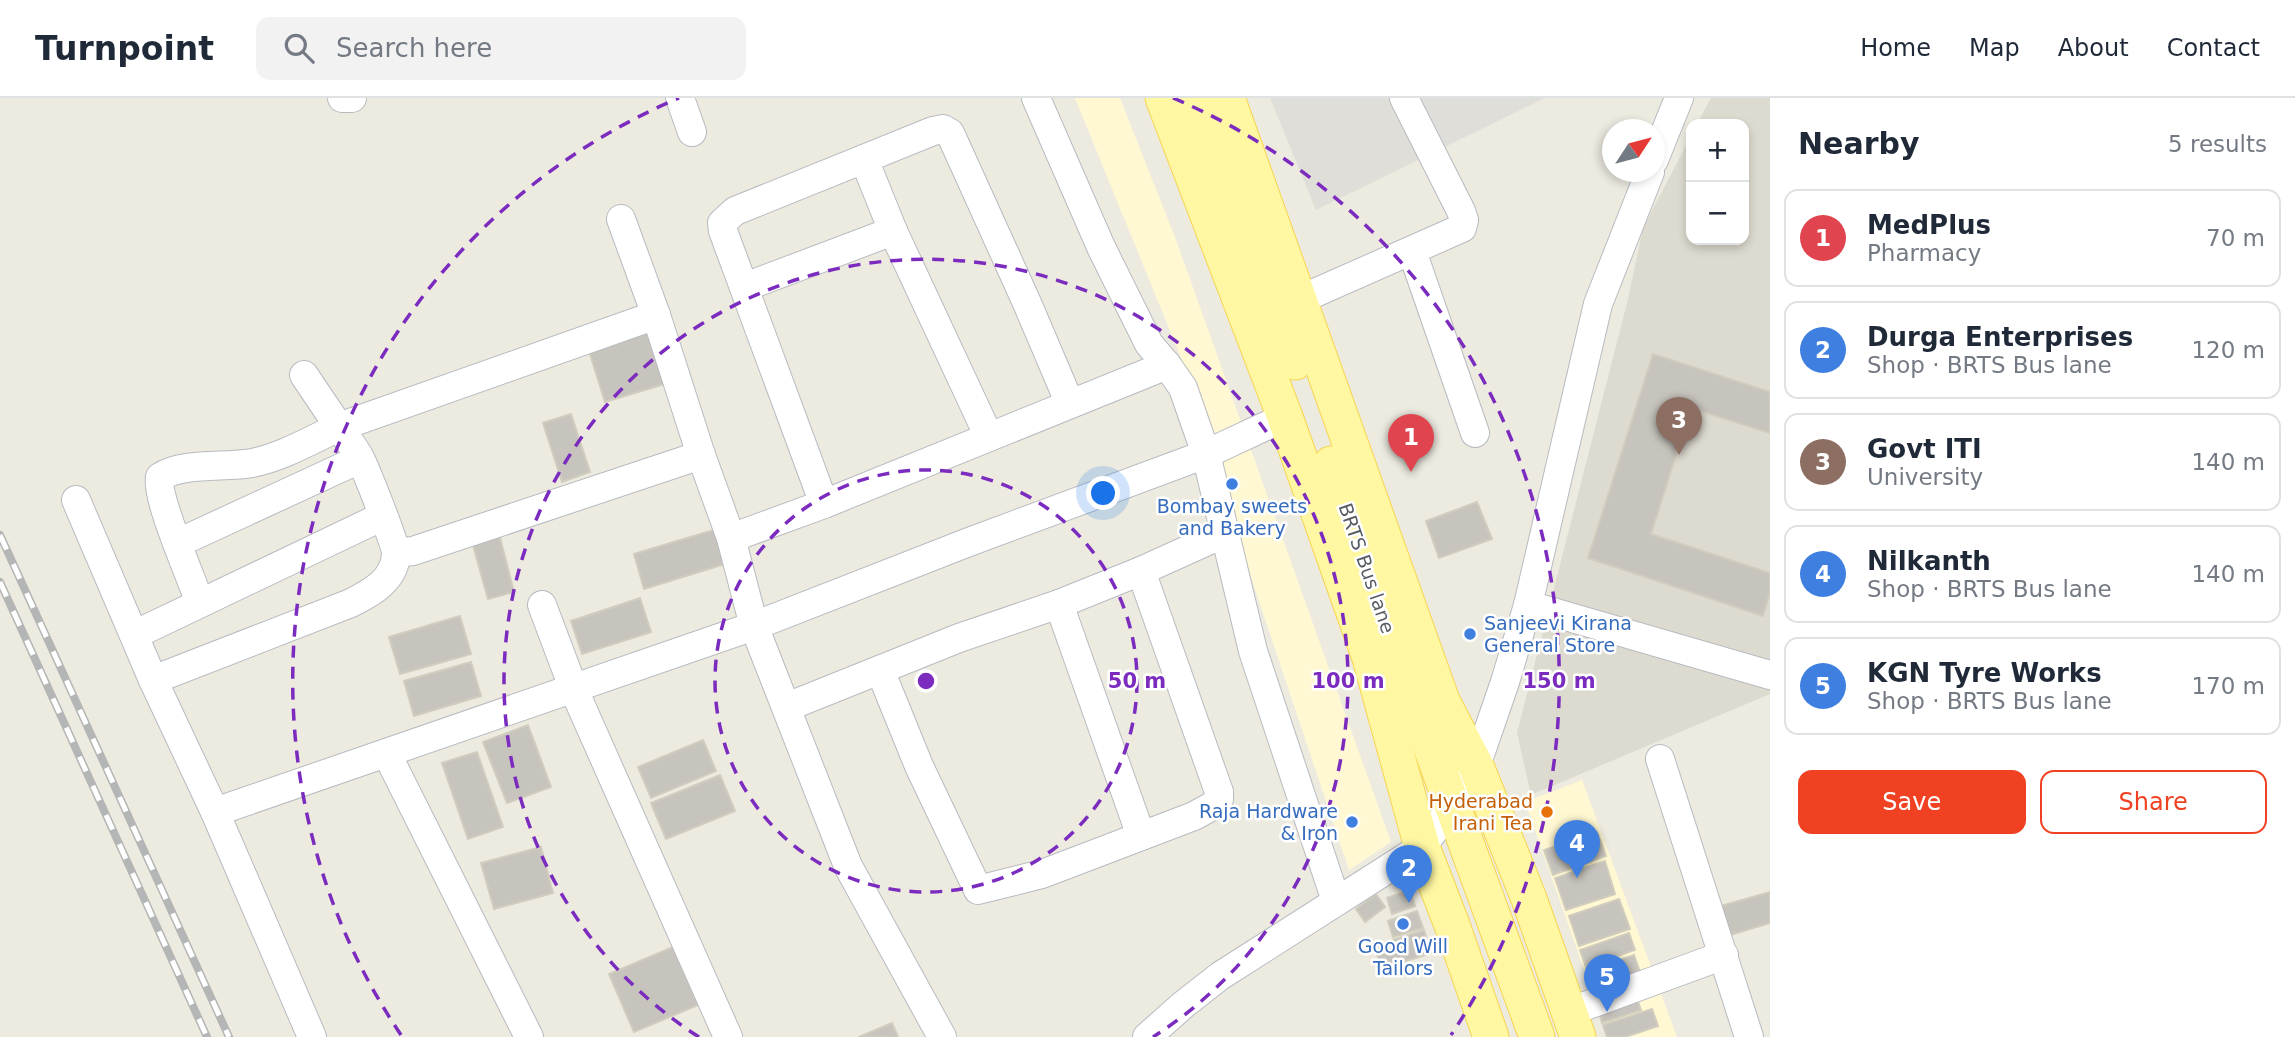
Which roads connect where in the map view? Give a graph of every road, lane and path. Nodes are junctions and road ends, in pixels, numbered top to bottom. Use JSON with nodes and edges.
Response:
{"nodes":[{"id":1,"x":342,"y":98,"type":"edge"},
{"id":2,"x":352,"y":98,"type":"edge"},
{"id":3,"x":680,"y":98,"type":"edge"},
{"id":4,"x":1036,"y":98,"type":"edge"},
{"id":5,"x":1163,"y":98,"type":"edge"},
{"id":6,"x":1199,"y":98,"type":"edge"},
{"id":7,"x":1227,"y":98,"type":"edge"},
{"id":8,"x":1405,"y":98,"type":"edge"},
{"id":9,"x":1679,"y":98,"type":"edge"},
{"id":10,"x":692,"y":132,"type":"dead end"},
{"id":11,"x":1665,"y":133,"type":"edge"},
{"id":12,"x":864,"y":159,"type":"junction"},
{"id":13,"x":1646,"y":182,"type":"edge"},
{"id":14,"x":621,"y":219,"type":"dead end"},
{"id":15,"x":894,"y":230,"type":"junction"},
{"id":16,"x":1412,"y":251,"type":"junction"},
{"id":17,"x":745,"y":287,"type":"junction"},
{"id":18,"x":1299,"y":300,"type":"junction"},
{"id":19,"x":656,"y":315,"type":"junction"},
{"id":20,"x":1167,"y":365,"type":"junction"},
{"id":21,"x":303,"y":375,"type":"dead end"},
{"id":22,"x":1070,"y":404,"type":"junction"},
{"id":23,"x":1285,"y":417,"type":"junction"},
{"id":24,"x":339,"y":427,"type":"junction"},
{"id":25,"x":1475,"y":433,"type":"dead end"},
{"id":26,"x":989,"y":437,"type":"junction"},
{"id":27,"x":1206,"y":454,"type":"junction"},
{"id":28,"x":701,"y":455,"type":"junction"},
{"id":29,"x":360,"y":459,"type":"junction"},
{"id":30,"x":76,"y":500,"type":"dead end"},
{"id":31,"x":824,"y":504,"type":"junction"},
{"id":32,"x":383,"y":516,"type":"junction"},
{"id":33,"x":1225,"y":533,"type":"junction"},
{"id":34,"x":731,"y":538,"type":"junction"},
{"id":35,"x":178,"y":543,"type":"junction"},
{"id":36,"x":396,"y":553,"type":"junction"},
{"id":37,"x":1141,"y":571,"type":"junction"},
{"id":38,"x":200,"y":603,"type":"junction"},
{"id":39,"x":1059,"y":604,"type":"junction"},
{"id":40,"x":542,"y":605,"type":"dead end"},
{"id":41,"x":1528,"y":605,"type":"junction"},
{"id":42,"x":754,"y":626,"type":"junction"},
{"id":43,"x":134,"y":635,"type":"junction"},
{"id":44,"x":880,"y":670,"type":"junction"},
{"id":45,"x":1770,"y":675,"type":"edge"},
{"id":46,"x":153,"y":680,"type":"junction"},
{"id":47,"x":574,"y":690,"type":"junction"},
{"id":48,"x":787,"y":707,"type":"junction"},
{"id":49,"x":387,"y":754,"type":"junction"},
{"id":50,"x":1660,"y":759,"type":"dead end"},
{"id":51,"x":1476,"y":766,"type":"junction"},
{"id":52,"x":1453,"y":805,"type":"junction"},
{"id":53,"x":215,"y":812,"type":"junction"},
{"id":54,"x":1141,"y":836,"type":"junction"},
{"id":55,"x":1422,"y":847,"type":"junction"},
{"id":56,"x":1336,"y":901,"type":"junction"},
{"id":57,"x":1724,"y":955,"type":"junction"},
{"id":58,"x":1574,"y":1024,"type":"edge"},
{"id":59,"x":312,"y":1037,"type":"edge"},
{"id":60,"x":528,"y":1037,"type":"edge"},
{"id":61,"x":728,"y":1037,"type":"edge"},
{"id":62,"x":942,"y":1037,"type":"edge"},
{"id":63,"x":1147,"y":1037,"type":"edge"},
{"id":64,"x":1491,"y":1037,"type":"edge"},
{"id":65,"x":1537,"y":1037,"type":"edge"},
{"id":66,"x":1749,"y":1037,"type":"edge"}],
"edges":[{"from":1,"to":2,"type":"street"},
{"from":3,"to":10,"type":"street"},
{"from":4,"to":20,"type":"street"},
{"from":5,"to":23,"type":"main road"},
{"from":6,"to":52,"type":"main road","name":"BRTS Bus lane"},
{"from":7,"to":18,"type":"main road"},
{"from":8,"to":16,"type":"street"},
{"from":9,"to":11,"type":"street"},
{"from":12,"to":15,"type":"street"},
{"from":12,"to":17,"type":"street"},
{"from":12,"to":22,"type":"street"},
{"from":13,"to":41,"type":"street"},
{"from":14,"to":19,"type":"street"},
{"from":15,"to":17,"type":"street"},
{"from":15,"to":26,"type":"street"},
{"from":16,"to":18,"type":"street"},
{"from":16,"to":25,"type":"street"},
{"from":17,"to":31,"type":"street"},
{"from":18,"to":51,"type":"main road"},
{"from":19,"to":24,"type":"street"},
{"from":19,"to":28,"type":"street"},
{"from":20,"to":22,"type":"street"},
{"from":20,"to":27,"type":"street"},
{"from":21,"to":24,"type":"street"},
{"from":22,"to":26,"type":"street"},
{"from":23,"to":27,"type":"street"},
{"from":23,"to":55,"type":"main road"},
{"from":24,"to":29,"type":"street"},
{"from":24,"to":35,"type":"street"},
{"from":26,"to":31,"type":"street"},
{"from":27,"to":33,"type":"street"},
{"from":27,"to":42,"type":"street"},
{"from":28,"to":34,"type":"street"},
{"from":28,"to":36,"type":"street"},
{"from":29,"to":32,"type":"street"},
{"from":29,"to":35,"type":"street"},
{"from":30,"to":43,"type":"street"},
{"from":31,"to":34,"type":"street"},
{"from":32,"to":36,"type":"street"},
{"from":32,"to":38,"type":"street"},
{"from":33,"to":37,"type":"street"},
{"from":33,"to":56,"type":"street"},
{"from":34,"to":42,"type":"street"},
{"from":35,"to":38,"type":"street"},
{"from":36,"to":46,"type":"street"},
{"from":37,"to":39,"type":"street"},
{"from":37,"to":54,"type":"street"},
{"from":38,"to":43,"type":"street"},
{"from":39,"to":44,"type":"street"},
{"from":39,"to":54,"type":"street"},
{"from":40,"to":47,"type":"street"},
{"from":41,"to":45,"type":"street"},
{"from":41,"to":51,"type":"street"},
{"from":42,"to":47,"type":"street"},
{"from":42,"to":48,"type":"street"},
{"from":43,"to":46,"type":"street"},
{"from":44,"to":48,"type":"street"},
{"from":44,"to":54,"type":"street"},
{"from":46,"to":53,"type":"street"},
{"from":47,"to":49,"type":"street"},
{"from":47,"to":61,"type":"street"},
{"from":48,"to":62,"type":"street"},
{"from":49,"to":53,"type":"street"},
{"from":49,"to":60,"type":"street"},
{"from":50,"to":57,"type":"street"},
{"from":51,"to":52,"type":"street"},
{"from":51,"to":58,"type":"main road"},
{"from":52,"to":55,"type":"street"},
{"from":52,"to":65,"type":"main road","name":"BRTS Bus lane"},
{"from":53,"to":59,"type":"street"},
{"from":55,"to":56,"type":"street"},
{"from":55,"to":64,"type":"main road"},
{"from":56,"to":63,"type":"street"},
{"from":57,"to":58,"type":"street"},
{"from":57,"to":66,"type":"street"}]}
